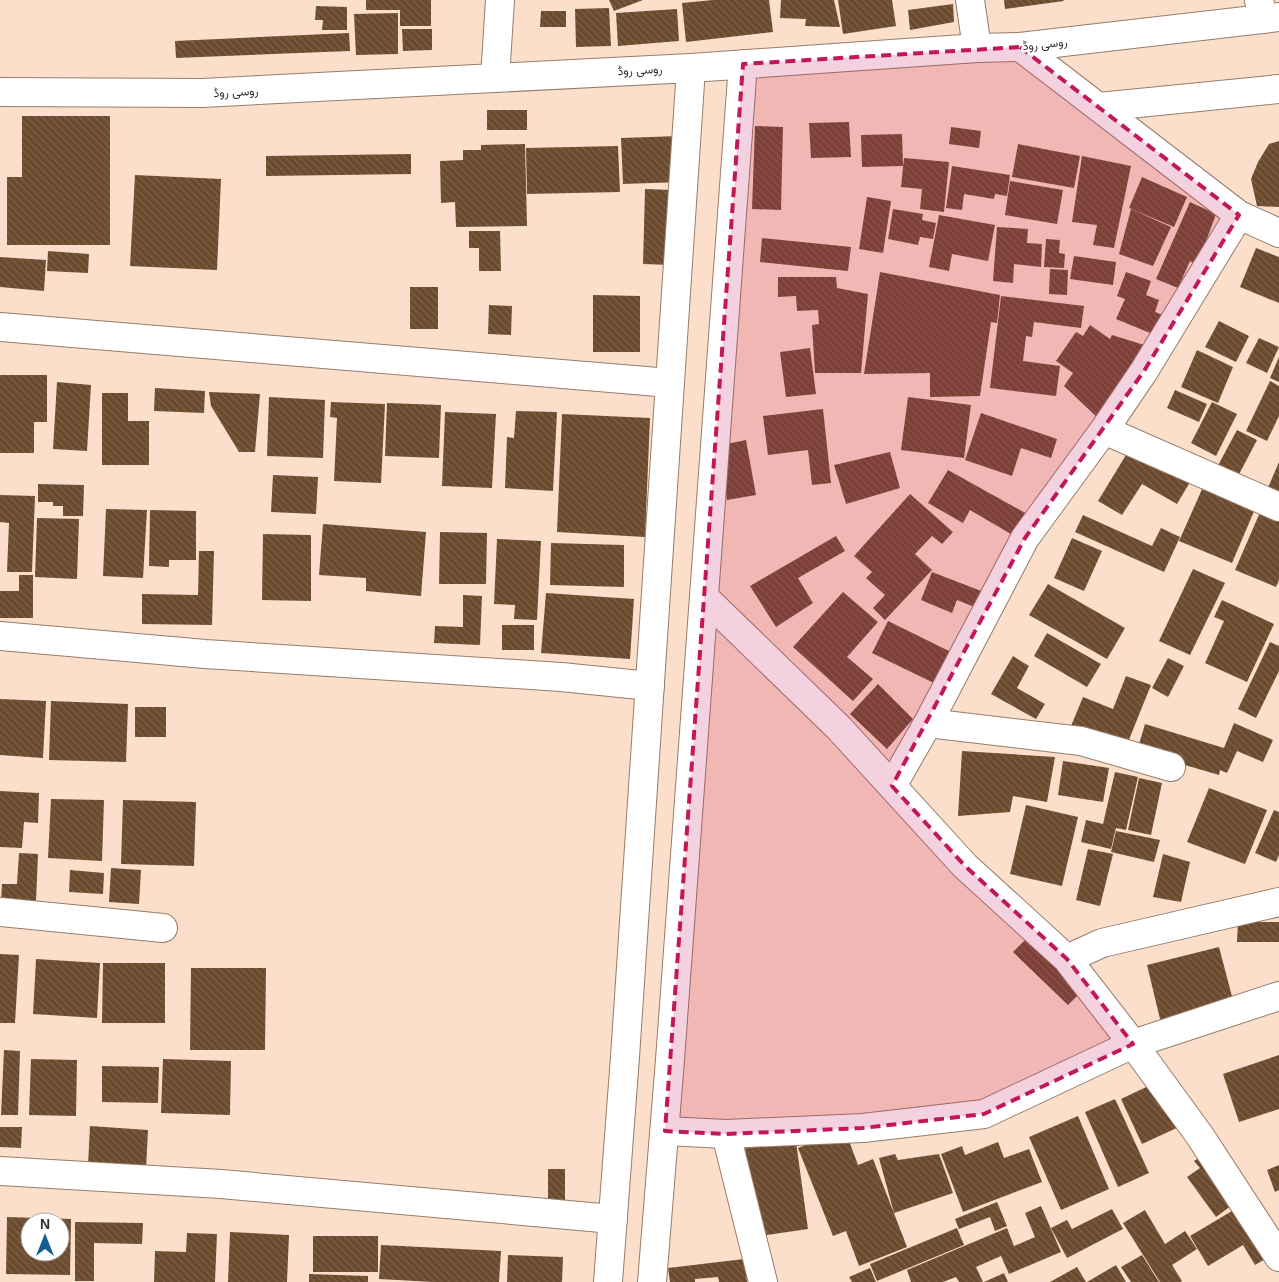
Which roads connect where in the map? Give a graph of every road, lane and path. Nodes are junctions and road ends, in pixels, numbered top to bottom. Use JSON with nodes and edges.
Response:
{"nodes":[{"id":1,"x":500,"y":0,"type":"edge"},
{"id":2,"x":970,"y":0,"type":"edge"},
{"id":3,"x":1267,"y":12,"type":"edge"},
{"id":4,"x":1020,"y":47,"type":"junction"},
{"id":5,"x":977,"y":48,"type":"junction"},
{"id":6,"x":743,"y":64,"type":"junction"},
{"id":7,"x":691,"y":68,"type":"junction"},
{"id":8,"x":495,"y":78,"type":"junction"},
{"id":9,"x":1279,"y":89,"type":"edge"},
{"id":10,"x":0,"y":92,"type":"edge"},
{"id":11,"x":1099,"y":107,"type":"junction"},
{"id":12,"x":1239,"y":215,"type":"junction"},
{"id":13,"x":1279,"y":234,"type":"edge"},
{"id":14,"x":0,"y":328,"type":"edge"},
{"id":15,"x":670,"y":383,"type":"junction"},
{"id":16,"x":1104,"y":430,"type":"junction"},
{"id":17,"x":1279,"y":508,"type":"edge"},
{"id":18,"x":704,"y":597,"type":"junction"},
{"id":19,"x":0,"y":636,"type":"edge"},
{"id":20,"x":650,"y":686,"type":"junction"},
{"id":21,"x":928,"y":723,"type":"junction"},
{"id":22,"x":1171,"y":767,"type":"dead end"},
{"id":23,"x":892,"y":786,"type":"junction"},
{"id":24,"x":1279,"y":902,"type":"edge"},
{"id":25,"x":0,"y":912,"type":"edge"},
{"id":26,"x":163,"y":928,"type":"dead end"},
{"id":27,"x":1067,"y":960,"type":"junction"},
{"id":28,"x":1279,"y":996,"type":"edge"},
{"id":29,"x":1133,"y":1044,"type":"junction"},
{"id":30,"x":665,"y":1131,"type":"junction"},
{"id":31,"x":726,"y":1134,"type":"junction"},
{"id":32,"x":0,"y":1171,"type":"edge"},
{"id":33,"x":613,"y":1219,"type":"junction"},
{"id":34,"x":1279,"y":1257,"type":"edge"},
{"id":35,"x":608,"y":1282,"type":"edge"},
{"id":36,"x":652,"y":1282,"type":"edge"},
{"id":37,"x":763,"y":1282,"type":"edge"}],
"edges":[{"from":1,"to":8,"type":"street"},
{"from":2,"to":5,"type":"street"},
{"from":3,"to":4,"type":"street","name":"روسی روڈ"},
{"from":4,"to":5,"type":"street","name":"روسی روڈ"},
{"from":4,"to":11,"type":"street"},
{"from":5,"to":6,"type":"street","name":"روسی روڈ"},
{"from":6,"to":7,"type":"street","name":"روسی روڈ"},
{"from":6,"to":18,"type":"street"},
{"from":7,"to":8,"type":"street","name":"روسی روڈ"},
{"from":7,"to":15,"type":"street"},
{"from":8,"to":10,"type":"street","name":"روسی روڈ"},
{"from":9,"to":11,"type":"street"},
{"from":11,"to":12,"type":"street"},
{"from":12,"to":13,"type":"street"},
{"from":12,"to":16,"type":"street"},
{"from":14,"to":15,"type":"street"},
{"from":15,"to":20,"type":"street"},
{"from":16,"to":17,"type":"street"},
{"from":16,"to":21,"type":"street"},
{"from":18,"to":23,"type":"street"},
{"from":18,"to":30,"type":"street"},
{"from":19,"to":20,"type":"street"},
{"from":20,"to":33,"type":"street"},
{"from":21,"to":22,"type":"street"},
{"from":21,"to":23,"type":"street"},
{"from":23,"to":27,"type":"street"},
{"from":24,"to":27,"type":"street"},
{"from":25,"to":26,"type":"street"},
{"from":27,"to":29,"type":"street"},
{"from":28,"to":29,"type":"street"},
{"from":29,"to":31,"type":"street"},
{"from":29,"to":34,"type":"street"},
{"from":30,"to":31,"type":"street"},
{"from":30,"to":36,"type":"street"},
{"from":31,"to":37,"type":"street"},
{"from":32,"to":33,"type":"street"},
{"from":33,"to":35,"type":"street"}]}
